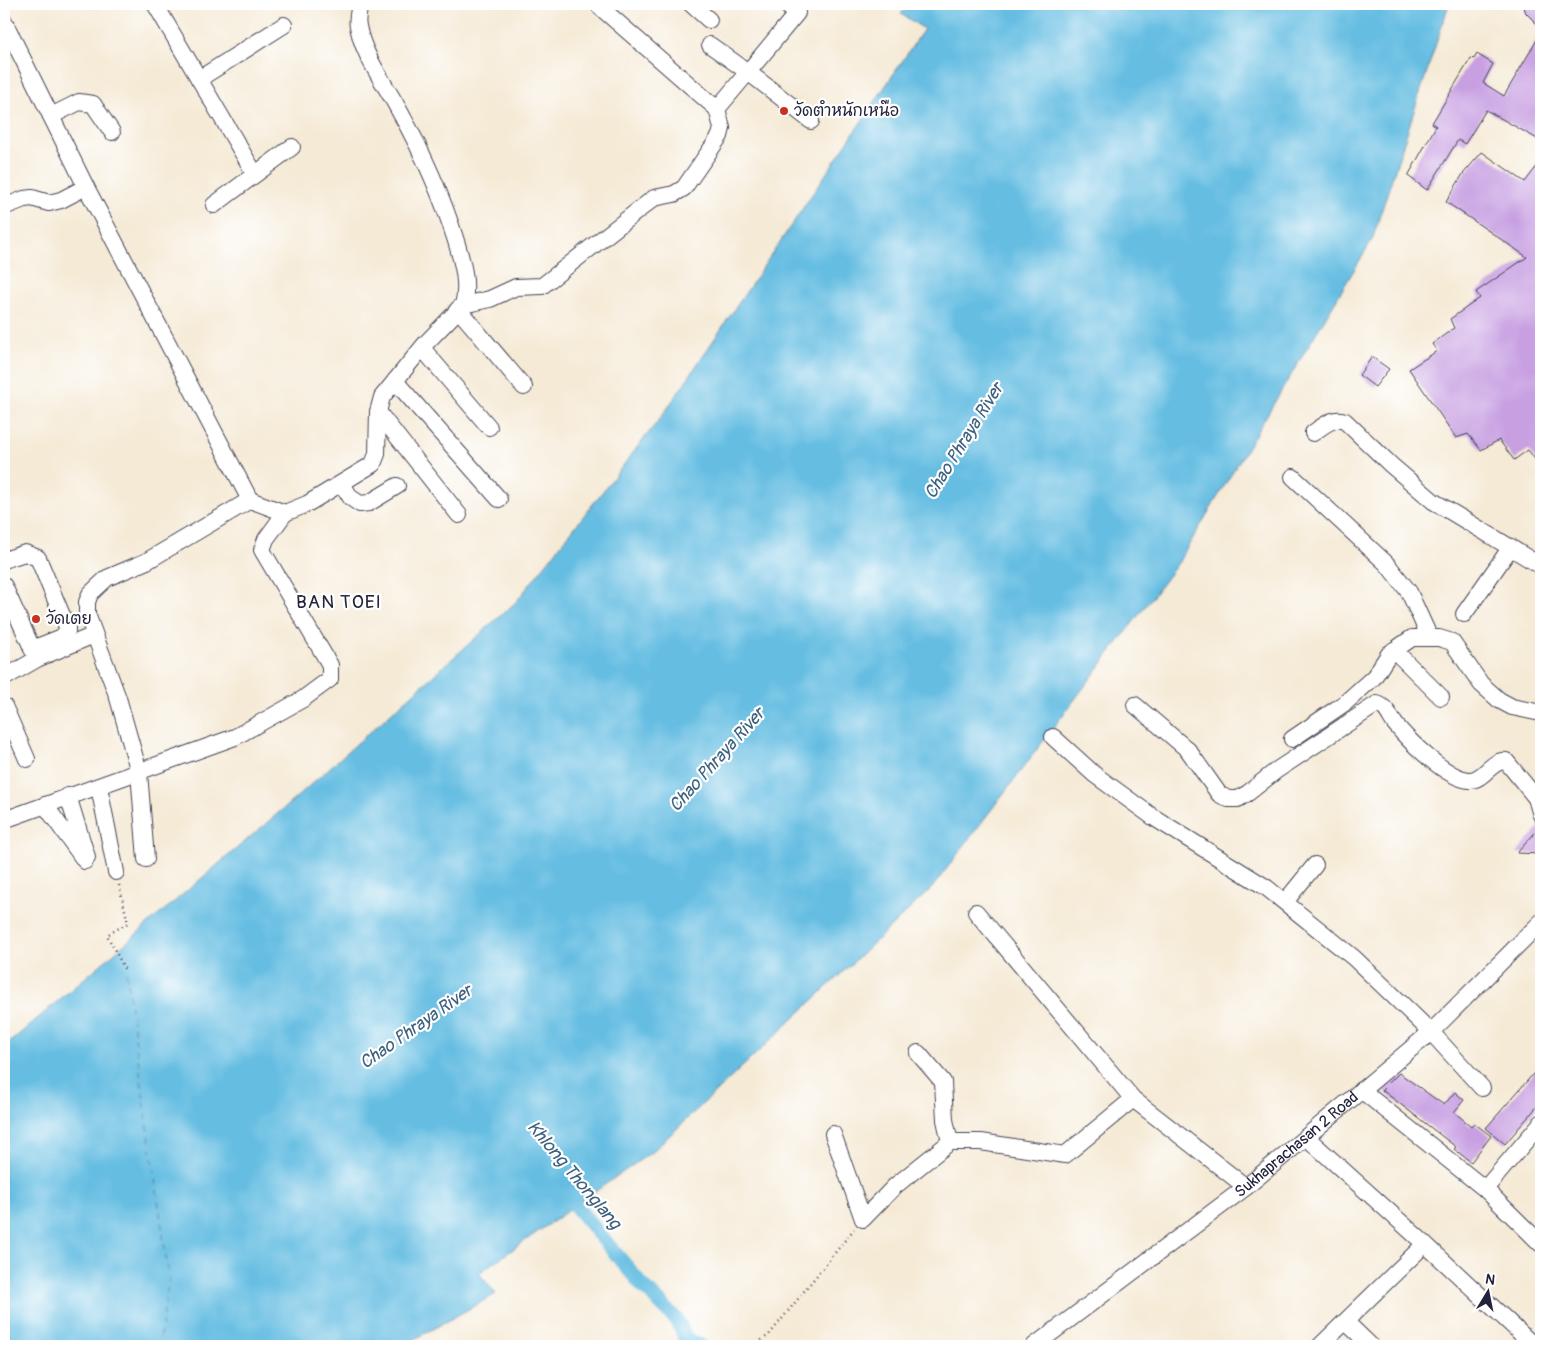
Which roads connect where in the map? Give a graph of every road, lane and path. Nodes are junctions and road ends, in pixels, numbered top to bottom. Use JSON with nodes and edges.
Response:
{"nodes":[{"id":1,"x":156,"y":4,"type":"edge"},
{"id":2,"x":360,"y":4,"type":"edge"},
{"id":3,"x":691,"y":4,"type":"edge"},
{"id":4,"x":600,"y":7,"type":"dead end"},
{"id":5,"x":795,"y":7,"type":"edge"},
{"id":6,"x":4,"y":20,"type":"edge"},
{"id":7,"x":709,"y":20,"type":"dead end"},
{"id":8,"x":284,"y":25,"type":"dead end"},
{"id":9,"x":710,"y":45,"type":"dead end"},
{"id":10,"x":748,"y":72,"type":"junction"},
{"id":11,"x":199,"y":79,"type":"junction"},
{"id":12,"x":717,"y":109,"type":"junction"},
{"id":13,"x":51,"y":116,"type":"junction"},
{"id":14,"x":811,"y":121,"type":"dead end"},
{"id":15,"x":112,"y":132,"type":"dead end"},
{"id":16,"x":292,"y":147,"type":"dead end"},
{"id":17,"x":255,"y":174,"type":"junction"},
{"id":18,"x":86,"y":187,"type":"junction"},
{"id":19,"x":214,"y":205,"type":"dead end"},
{"id":20,"x":4,"y":207,"type":"edge"},
{"id":21,"x":460,"y":307,"type":"junction"},
{"id":22,"x":422,"y":348,"type":"junction"},
{"id":23,"x":395,"y":381,"type":"junction"},
{"id":24,"x":524,"y":387,"type":"dead end"},
{"id":25,"x":378,"y":412,"type":"junction"},
{"id":26,"x":489,"y":427,"type":"dead end"},
{"id":27,"x":1313,"y":433,"type":"dead end"},
{"id":28,"x":1293,"y":477,"type":"dead end"},
{"id":29,"x":342,"y":484,"type":"junction"},
{"id":30,"x":397,"y":486,"type":"dead end"},
{"id":31,"x":499,"y":499,"type":"dead end"},
{"id":32,"x":250,"y":500,"type":"junction"},
{"id":33,"x":285,"y":513,"type":"junction"},
{"id":34,"x":459,"y":515,"type":"dead end"},
{"id":35,"x":1511,"y":548,"type":"junction"},
{"id":36,"x":4,"y":560,"type":"edge"},
{"id":37,"x":1541,"y":566,"type":"edge"},
{"id":38,"x":4,"y":586,"type":"edge"},
{"id":39,"x":1464,"y":614,"type":"dead end"},
{"id":40,"x":94,"y":635,"type":"junction"},
{"id":41,"x":1430,"y":638,"type":"junction"},
{"id":42,"x":1394,"y":650,"type":"junction"},
{"id":43,"x":35,"y":654,"type":"junction"},
{"id":44,"x":4,"y":678,"type":"edge"},
{"id":45,"x":1441,"y":697,"type":"dead end"},
{"id":46,"x":1135,"y":705,"type":"dead end"},
{"id":47,"x":4,"y":706,"type":"edge"},
{"id":48,"x":1541,"y":713,"type":"edge"},
{"id":49,"x":1053,"y":737,"type":"dead end"},
{"id":50,"x":1292,"y":739,"type":"dead end"},
{"id":51,"x":27,"y":758,"type":"dead end"},
{"id":52,"x":139,"y":772,"type":"junction"},
{"id":53,"x":99,"y":787,"type":"junction"},
{"id":54,"x":68,"y":796,"type":"junction"},
{"id":55,"x":44,"y":805,"type":"junction"},
{"id":56,"x":1541,"y":815,"type":"edge"},
{"id":57,"x":4,"y":820,"type":"edge"},
{"id":58,"x":146,"y":859,"type":"dead end"},
{"id":59,"x":1315,"y":865,"type":"dead end"},
{"id":60,"x":116,"y":872,"type":"joint"},
{"id":61,"x":1285,"y":902,"type":"junction"},
{"id":62,"x":976,"y":912,"type":"dead end"},
{"id":63,"x":1541,"y":922,"type":"edge"},
{"id":64,"x":126,"y":972,"type":"dead end"},
{"id":65,"x":1431,"y":1032,"type":"junction"},
{"id":66,"x":918,"y":1053,"type":"dead end"},
{"id":67,"x":1482,"y":1088,"type":"dead end"},
{"id":68,"x":1361,"y":1090,"type":"junction"},
{"id":69,"x":1133,"y":1099,"type":"junction"},
{"id":70,"x":1540,"y":1126,"type":"edge"},
{"id":71,"x":833,"y":1134,"type":"dead end"},
{"id":72,"x":1306,"y":1137,"type":"junction"},
{"id":73,"x":950,"y":1142,"type":"junction"},
{"id":74,"x":1246,"y":1187,"type":"junction"},
{"id":75,"x":1485,"y":1189,"type":"junction"},
{"id":76,"x":863,"y":1219,"type":"junction"},
{"id":77,"x":1425,"y":1244,"type":"junction"},
{"id":78,"x":1541,"y":1244,"type":"edge"},
{"id":79,"x":1346,"y":1322,"type":"junction"},
{"id":80,"x":1534,"y":1341,"type":"edge"},
{"id":81,"x":753,"y":1346,"type":"edge"},
{"id":82,"x":1034,"y":1346,"type":"edge"},
{"id":83,"x":1320,"y":1346,"type":"edge"},
{"id":84,"x":1371,"y":1346,"type":"edge"}],
"edges":[{"from":1,"to":11,"type":"street"},
{"from":2,"to":21,"type":"street"},
{"from":3,"to":7,"type":"street"},
{"from":4,"to":12,"type":"street"},
{"from":5,"to":10,"type":"street"},
{"from":6,"to":13,"type":"street"},
{"from":8,"to":11,"type":"street"},
{"from":9,"to":10,"type":"street"},
{"from":10,"to":12,"type":"street"},
{"from":10,"to":14,"type":"street"},
{"from":11,"to":17,"type":"street"},
{"from":12,"to":21,"type":"street"},
{"from":13,"to":15,"type":"street"},
{"from":13,"to":18,"type":"street"},
{"from":16,"to":17,"type":"street"},
{"from":17,"to":19,"type":"street"},
{"from":18,"to":20,"type":"street"},
{"from":18,"to":32,"type":"street"},
{"from":21,"to":22,"type":"street"},
{"from":21,"to":24,"type":"street"},
{"from":22,"to":23,"type":"street"},
{"from":22,"to":26,"type":"street"},
{"from":23,"to":25,"type":"street"},
{"from":23,"to":31,"type":"street"},
{"from":25,"to":29,"type":"street"},
{"from":25,"to":34,"type":"street"},
{"from":27,"to":35,"type":"street"},
{"from":28,"to":41,"type":"street"},
{"from":29,"to":30,"type":"street"},
{"from":29,"to":33,"type":"street"},
{"from":32,"to":33,"type":"street"},
{"from":32,"to":40,"type":"street"},
{"from":33,"to":52,"type":"street"},
{"from":35,"to":37,"type":"street"},
{"from":35,"to":39,"type":"street"},
{"from":36,"to":43,"type":"street"},
{"from":38,"to":43,"type":"street"},
{"from":40,"to":43,"type":"street"},
{"from":40,"to":52,"type":"street"},
{"from":41,"to":42,"type":"street"},
{"from":41,"to":48,"type":"street"},
{"from":42,"to":45,"type":"street"},
{"from":42,"to":50,"type":"street"},
{"from":43,"to":44,"type":"street"},
{"from":46,"to":56,"type":"street"},
{"from":47,"to":51,"type":"street"},
{"from":49,"to":61,"type":"street"},
{"from":52,"to":53,"type":"street"},
{"from":52,"to":58,"type":"street"},
{"from":53,"to":54,"type":"street"},
{"from":53,"to":60,"type":"street"},
{"from":54,"to":55,"type":"street"},
{"from":54,"to":55,"type":"street"},
{"from":55,"to":57,"type":"street"},
{"from":59,"to":61,"type":"street"},
{"from":60,"to":64,"type":"path"},
{"from":61,"to":65,"type":"street"},
{"from":62,"to":69,"type":"street"},
{"from":63,"to":65,"type":"street","name":"Sukhaprachasan 2 Road"},
{"from":65,"to":67,"type":"street"},
{"from":65,"to":68,"type":"street","name":"Sukhaprachasan 2 Road"},
{"from":66,"to":73,"type":"street"},
{"from":68,"to":72,"type":"street","name":"Sukhaprachasan 2 Road"},
{"from":68,"to":75,"type":"street"},
{"from":69,"to":73,"type":"street"},
{"from":69,"to":74,"type":"street"},
{"from":70,"to":75,"type":"street"},
{"from":71,"to":76,"type":"street"},
{"from":72,"to":74,"type":"street","name":"Sukhaprachasan 2 Road"},
{"from":72,"to":77,"type":"street"},
{"from":73,"to":76,"type":"street"},
{"from":74,"to":82,"type":"street","name":"Sukhaprachasan 2 Road"},
{"from":75,"to":78,"type":"street"},
{"from":76,"to":81,"type":"path"},
{"from":77,"to":79,"type":"street"},
{"from":77,"to":80,"type":"street"},
{"from":79,"to":83,"type":"street"},
{"from":79,"to":84,"type":"street"}]}
